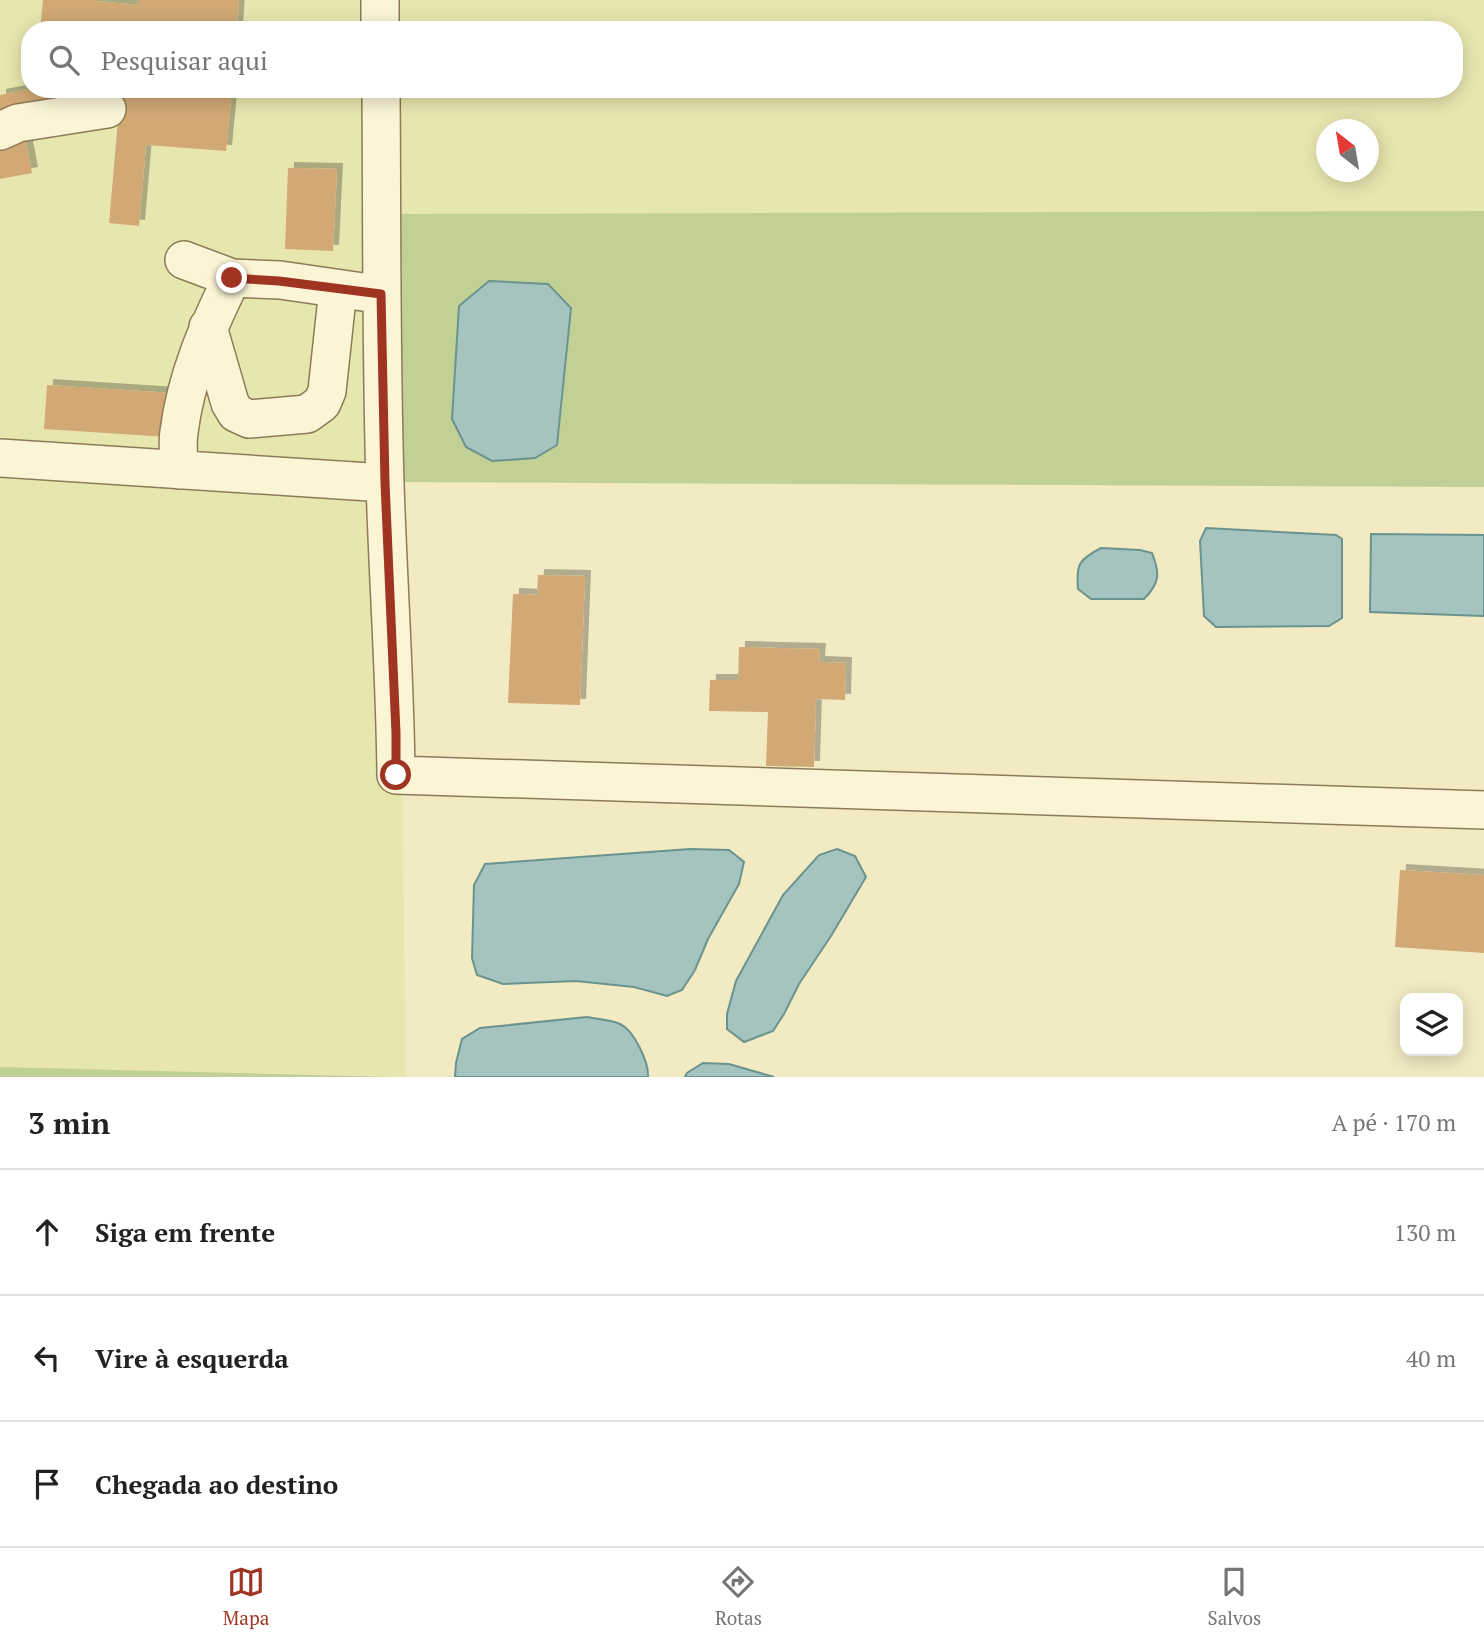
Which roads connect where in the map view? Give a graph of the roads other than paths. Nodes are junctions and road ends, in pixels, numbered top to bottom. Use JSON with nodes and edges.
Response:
{"nodes":[{"id":1,"x":380,"y":0,"type":"edge"},
{"id":2,"x":380,"y":21,"type":"edge"},
{"id":3,"x":381,"y":98,"type":"edge"},
{"id":4,"x":107,"y":109,"type":"dead end"},
{"id":5,"x":0,"y":131,"type":"edge"},
{"id":6,"x":184,"y":260,"type":"dead end"},
{"id":7,"x":232,"y":278,"type":"junction"},
{"id":8,"x":338,"y":289,"type":"junction"},
{"id":9,"x":381,"y":294,"type":"junction"},
{"id":10,"x":208,"y":327,"type":"junction"},
{"id":11,"x":0,"y":458,"type":"edge"},
{"id":12,"x":179,"y":470,"type":"junction"},
{"id":13,"x":385,"y":483,"type":"junction"},
{"id":14,"x":1484,"y":810,"type":"edge"}],
"edges":[{"from":1,"to":2,"type":"lane"},
{"from":3,"to":9,"type":"lane"},
{"from":4,"to":5,"type":"lane"},
{"from":6,"to":7,"type":"lane"},
{"from":7,"to":8,"type":"lane"},
{"from":7,"to":10,"type":"lane"},
{"from":8,"to":9,"type":"lane"},
{"from":8,"to":10,"type":"lane"},
{"from":9,"to":13,"type":"lane"},
{"from":10,"to":12,"type":"lane"},
{"from":11,"to":12,"type":"lane"},
{"from":12,"to":13,"type":"lane"},
{"from":13,"to":14,"type":"lane"}]}
